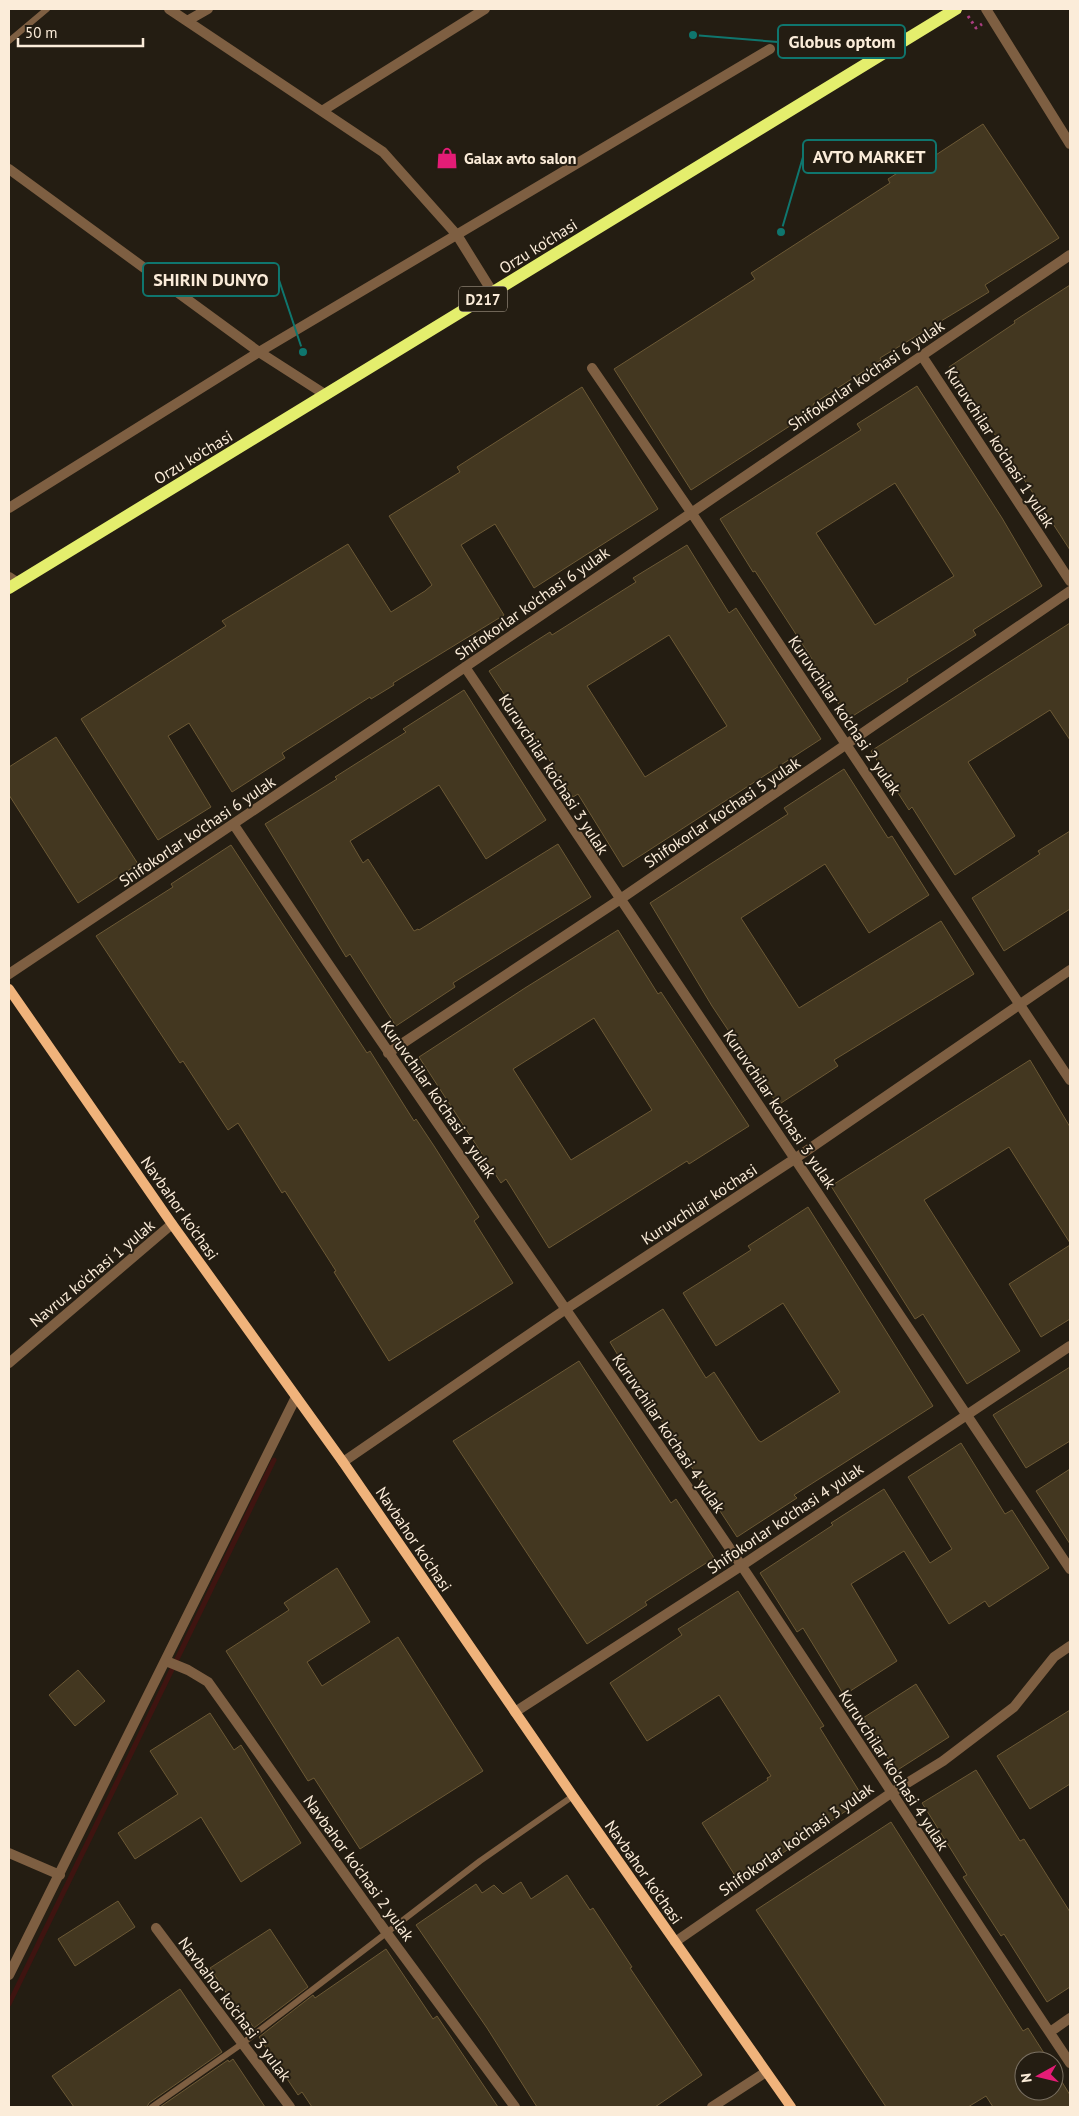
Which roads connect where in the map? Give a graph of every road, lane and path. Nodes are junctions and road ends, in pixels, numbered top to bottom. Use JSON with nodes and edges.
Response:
{"nodes":[{"id":1,"x":48,"y":9,"type":"edge"},
{"id":2,"x":169,"y":9,"type":"edge"},
{"id":3,"x":208,"y":9,"type":"edge"},
{"id":4,"x":486,"y":9,"type":"edge"},
{"id":5,"x":956,"y":9,"type":"edge"},
{"id":6,"x":964,"y":9,"type":"edge"},
{"id":7,"x":986,"y":9,"type":"edge"},
{"id":8,"x":187,"y":21,"type":"junction"},
{"id":9,"x":976,"y":28,"type":"dead end"},
{"id":10,"x":9,"y":40,"type":"edge"},
{"id":11,"x":770,"y":49,"type":"dead end"},
{"id":12,"x":322,"y":111,"type":"junction"},
{"id":13,"x":1070,"y":144,"type":"edge"},
{"id":14,"x":9,"y":169,"type":"edge"},
{"id":15,"x":456,"y":235,"type":"junction"},
{"id":16,"x":1070,"y":255,"type":"edge"},
{"id":17,"x":493,"y":293,"type":"junction"},
{"id":18,"x":259,"y":352,"type":"junction"},
{"id":19,"x":922,"y":356,"type":"junction"},
{"id":20,"x":592,"y":368,"type":"dead end"},
{"id":21,"x":326,"y":395,"type":"junction"},
{"id":22,"x":9,"y":508,"type":"edge"},
{"id":23,"x":691,"y":512,"type":"junction"},
{"id":24,"x":1070,"y":580,"type":"edge"},
{"id":25,"x":12,"y":582,"type":"edge"},
{"id":26,"x":1070,"y":591,"type":"edge"},
{"id":27,"x":465,"y":668,"type":"junction"},
{"id":28,"x":847,"y":745,"type":"junction"},
{"id":29,"x":234,"y":825,"type":"junction"},
{"id":30,"x":619,"y":900,"type":"junction"},
{"id":31,"x":1070,"y":970,"type":"edge"},
{"id":32,"x":9,"y":974,"type":"edge"},
{"id":33,"x":9,"y":989,"type":"edge"},
{"id":34,"x":1020,"y":1004,"type":"junction"},
{"id":35,"x":388,"y":1053,"type":"junction"},
{"id":36,"x":1070,"y":1080,"type":"edge"},
{"id":37,"x":796,"y":1158,"type":"junction"},
{"id":38,"x":172,"y":1224,"type":"junction"},
{"id":39,"x":566,"y":1309,"type":"junction"},
{"id":40,"x":1070,"y":1346,"type":"edge"},
{"id":41,"x":9,"y":1363,"type":"edge"},
{"id":42,"x":296,"y":1397,"type":"junction"},
{"id":43,"x":968,"y":1414,"type":"junction"},
{"id":44,"x":342,"y":1462,"type":"junction"},
{"id":45,"x":741,"y":1566,"type":"junction"},
{"id":46,"x":1070,"y":1568,"type":"edge"},
{"id":47,"x":1070,"y":1646,"type":"edge"},
{"id":48,"x":170,"y":1662,"type":"junction"},
{"id":49,"x":515,"y":1712,"type":"junction"},
{"id":50,"x":891,"y":1792,"type":"junction"},
{"id":51,"x":573,"y":1796,"type":"junction"},
{"id":52,"x":9,"y":1853,"type":"edge"},
{"id":53,"x":60,"y":1875,"type":"junction"},
{"id":54,"x":156,"y":1928,"type":"dead end"},
{"id":55,"x":386,"y":1932,"type":"junction"},
{"id":56,"x":675,"y":1942,"type":"junction"},
{"id":57,"x":9,"y":1975,"type":"edge"},
{"id":58,"x":1070,"y":2018,"type":"edge"},
{"id":59,"x":1050,"y":2032,"type":"junction"},
{"id":60,"x":243,"y":2043,"type":"junction"},
{"id":61,"x":1070,"y":2063,"type":"edge"},
{"id":62,"x":766,"y":2072,"type":"junction"},
{"id":63,"x":152,"y":2107,"type":"edge"},
{"id":64,"x":290,"y":2107,"type":"edge"},
{"id":65,"x":515,"y":2107,"type":"edge"},
{"id":66,"x":712,"y":2107,"type":"edge"},
{"id":67,"x":791,"y":2107,"type":"edge"}],
"edges":[{"from":1,"to":10,"type":"lane"},
{"from":2,"to":8,"type":"street"},
{"from":3,"to":8,"type":"street"},
{"from":4,"to":12,"type":"street"},
{"from":5,"to":17,"type":"main road","name":"Orzu ko'chasi","number":"D217"},
{"from":6,"to":9,"type":"path"},
{"from":7,"to":13,"type":"street"},
{"from":8,"to":12,"type":"street"},
{"from":11,"to":15,"type":"street"},
{"from":12,"to":15,"type":"street"},
{"from":14,"to":18,"type":"street"},
{"from":15,"to":17,"type":"street"},
{"from":15,"to":18,"type":"street"},
{"from":16,"to":19,"type":"street","name":"Shifokorlar ko'chasi 6 yulak"},
{"from":17,"to":21,"type":"main road","name":"Orzu ko'chasi","number":"D217"},
{"from":18,"to":21,"type":"street"},
{"from":18,"to":22,"type":"street"},
{"from":19,"to":23,"type":"street","name":"Shifokorlar ko'chasi 6 yulak"},
{"from":19,"to":24,"type":"street","name":"Kuruvchilar ko'chasi 1 yulak"},
{"from":20,"to":23,"type":"street","name":"Kuruvchilar ko'chasi 2 yulak"},
{"from":21,"to":25,"type":"main road","name":"Orzu ko'chasi","number":"D217"},
{"from":23,"to":27,"type":"street","name":"Shifokorlar ko'chasi 6 yulak"},
{"from":23,"to":28,"type":"street","name":"Kuruvchilar ko'chasi 2 yulak"},
{"from":26,"to":28,"type":"street","name":"Shifokorlar ko'chasi 5 yulak"},
{"from":27,"to":29,"type":"street","name":"Shifokorlar ko'chasi 6 yulak"},
{"from":27,"to":30,"type":"street","name":"Kuruvchilar ko'chasi 3 yulak"},
{"from":28,"to":30,"type":"street","name":"Shifokorlar ko'chasi 5 yulak"},
{"from":28,"to":34,"type":"street","name":"Kuruvchilar ko'chasi 2 yulak"},
{"from":29,"to":32,"type":"street","name":"Shifokorlar ko'chasi 6 yulak"},
{"from":29,"to":35,"type":"street","name":"Kuruvchilar ko'chasi 4 yulak"},
{"from":30,"to":35,"type":"street","name":"Shifokorlar ko'chasi 5 yulak"},
{"from":30,"to":37,"type":"street","name":"Kuruvchilar ko'chasi 3 yulak"},
{"from":31,"to":34,"type":"street","name":"Kuruvchilar ko'chasi"},
{"from":33,"to":38,"type":"main road","name":"Navbahor ko'chasi"},
{"from":34,"to":36,"type":"street","name":"Kuruvchilar ko'chasi 2 yulak"},
{"from":34,"to":37,"type":"street","name":"Kuruvchilar ko'chasi"},
{"from":35,"to":39,"type":"street","name":"Kuruvchilar ko'chasi 4 yulak"},
{"from":37,"to":39,"type":"street","name":"Kuruvchilar ko'chasi"},
{"from":37,"to":43,"type":"street","name":"Kuruvchilar ko'chasi 3 yulak"},
{"from":38,"to":41,"type":"street","name":"Navruz ko'chasi 1 yulak"},
{"from":38,"to":42,"type":"main road","name":"Navbahor ko'chasi"},
{"from":39,"to":44,"type":"street","name":"Kuruvchilar ko'chasi"},
{"from":39,"to":45,"type":"street","name":"Kuruvchilar ko'chasi 4 yulak"},
{"from":40,"to":43,"type":"street","name":"Shifokorlar ko'chasi 4 yulak"},
{"from":42,"to":44,"type":"main road","name":"Navbahor ko'chasi"},
{"from":42,"to":48,"type":"street"},
{"from":43,"to":45,"type":"street","name":"Shifokorlar ko'chasi 4 yulak"},
{"from":43,"to":46,"type":"street","name":"Kuruvchilar ko'chasi 3 yulak"},
{"from":44,"to":49,"type":"main road","name":"Navbahor ko'chasi"},
{"from":45,"to":49,"type":"street","name":"Shifokorlar ko'chasi 4 yulak"},
{"from":45,"to":50,"type":"street","name":"Kuruvchilar ko'chasi 4 yulak"},
{"from":47,"to":50,"type":"street","name":"Shifokorlar ko'chasi 3 yulak"},
{"from":48,"to":53,"type":"street"},
{"from":48,"to":55,"type":"street","name":"Navbahor ko'chasi 2 yulak"},
{"from":49,"to":51,"type":"main road","name":"Navbahor ko'chasi"},
{"from":50,"to":56,"type":"street","name":"Shifokorlar ko'chasi 3 yulak"},
{"from":50,"to":59,"type":"street","name":"Kuruvchilar ko'chasi 4 yulak"},
{"from":51,"to":55,"type":"lane"},
{"from":51,"to":56,"type":"main road","name":"Navbahor ko'chasi"},
{"from":52,"to":53,"type":"street"},
{"from":53,"to":57,"type":"street"},
{"from":54,"to":60,"type":"street","name":"Navbahor ko'chasi 3 yulak"},
{"from":55,"to":60,"type":"lane"},
{"from":55,"to":65,"type":"street","name":"Navbahor ko'chasi 2 yulak"},
{"from":56,"to":62,"type":"main road","name":"Navbahor ko'chasi"},
{"from":58,"to":59,"type":"street"},
{"from":59,"to":61,"type":"street","name":"Kuruvchilar ko'chasi 4 yulak"},
{"from":60,"to":63,"type":"lane"},
{"from":60,"to":64,"type":"street","name":"Navbahor ko'chasi 3 yulak"},
{"from":62,"to":66,"type":"street"},
{"from":62,"to":67,"type":"main road","name":"Navbahor ko'chasi"}]}
